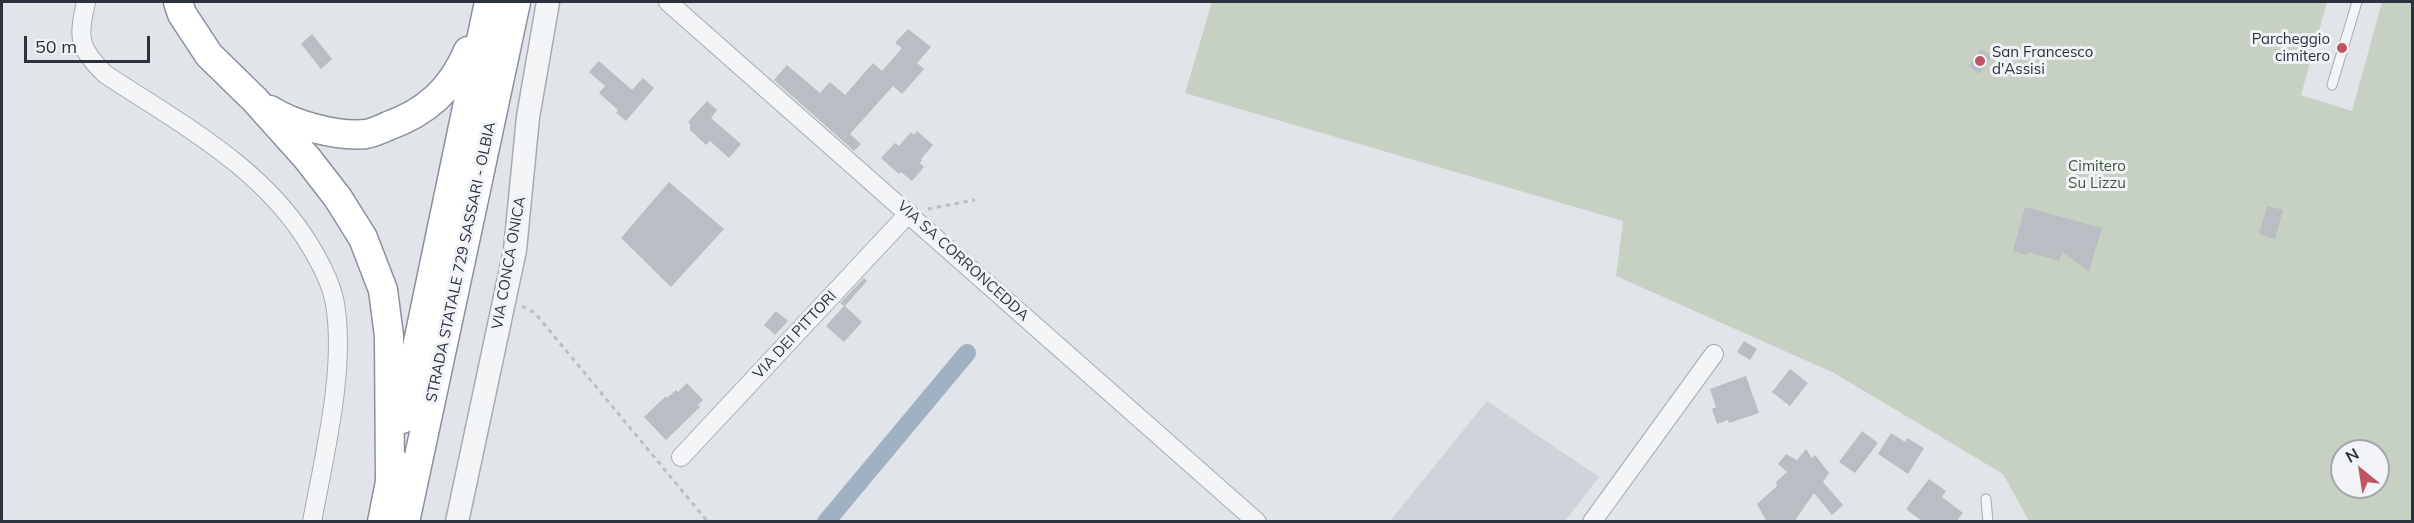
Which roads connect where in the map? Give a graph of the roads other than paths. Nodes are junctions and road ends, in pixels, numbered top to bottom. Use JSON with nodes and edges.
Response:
{"nodes":[{"id":1,"x":95,"y":2,"type":"edge"},
{"id":2,"x":489,"y":2,"type":"edge"},
{"id":3,"x":516,"y":2,"type":"edge"},
{"id":4,"x":548,"y":2,"type":"edge"},
{"id":5,"x":668,"y":2,"type":"edge"},
{"id":6,"x":2357,"y":2,"type":"edge"},
{"id":7,"x":174,"y":6,"type":"edge"},
{"id":8,"x":84,"y":9,"type":"edge"},
{"id":9,"x":2332,"y":85,"type":"dead end"},
{"id":10,"x":255,"y":100,"type":"junction"},
{"id":11,"x":909,"y":213,"type":"junction"},
{"id":12,"x":1714,"y":354,"type":"dead end"},
{"id":13,"x":681,"y":457,"type":"dead end"},
{"id":14,"x":390,"y":481,"type":"junction"},
{"id":15,"x":1986,"y":499,"type":"dead end"},
{"id":16,"x":312,"y":522,"type":"edge"},
{"id":17,"x":382,"y":522,"type":"edge"},
{"id":18,"x":405,"y":522,"type":"edge"},
{"id":19,"x":457,"y":522,"type":"edge"},
{"id":20,"x":1257,"y":522,"type":"edge"},
{"id":21,"x":1592,"y":522,"type":"edge"},
{"id":22,"x":1988,"y":522,"type":"edge"}],
"edges":[{"from":1,"to":8,"type":"street"},
{"from":2,"to":10,"type":"highway"},
{"from":2,"to":14,"type":"highway","name":"STRADA STATALE 729 SASSARI - OLBIA"},
{"from":3,"to":18,"type":"highway","name":"STRADA STATALE 729 SASSARI - OLBIA"},
{"from":4,"to":19,"type":"street","name":"VIA CONCA ONICA"},
{"from":5,"to":11,"type":"street","name":"VIA SA CORRONCEDDA"},
{"from":6,"to":9,"type":"lane"},
{"from":7,"to":10,"type":"highway"},
{"from":8,"to":16,"type":"street"},
{"from":10,"to":14,"type":"highway"},
{"from":11,"to":13,"type":"street","name":"VIA DEI PITTORI"},
{"from":11,"to":20,"type":"street","name":"VIA SA CORRONCEDDA"},
{"from":12,"to":21,"type":"street"},
{"from":14,"to":17,"type":"highway","name":"STRADA STATALE 729 SASSARI - OLBIA"},
{"from":15,"to":22,"type":"lane"}]}
